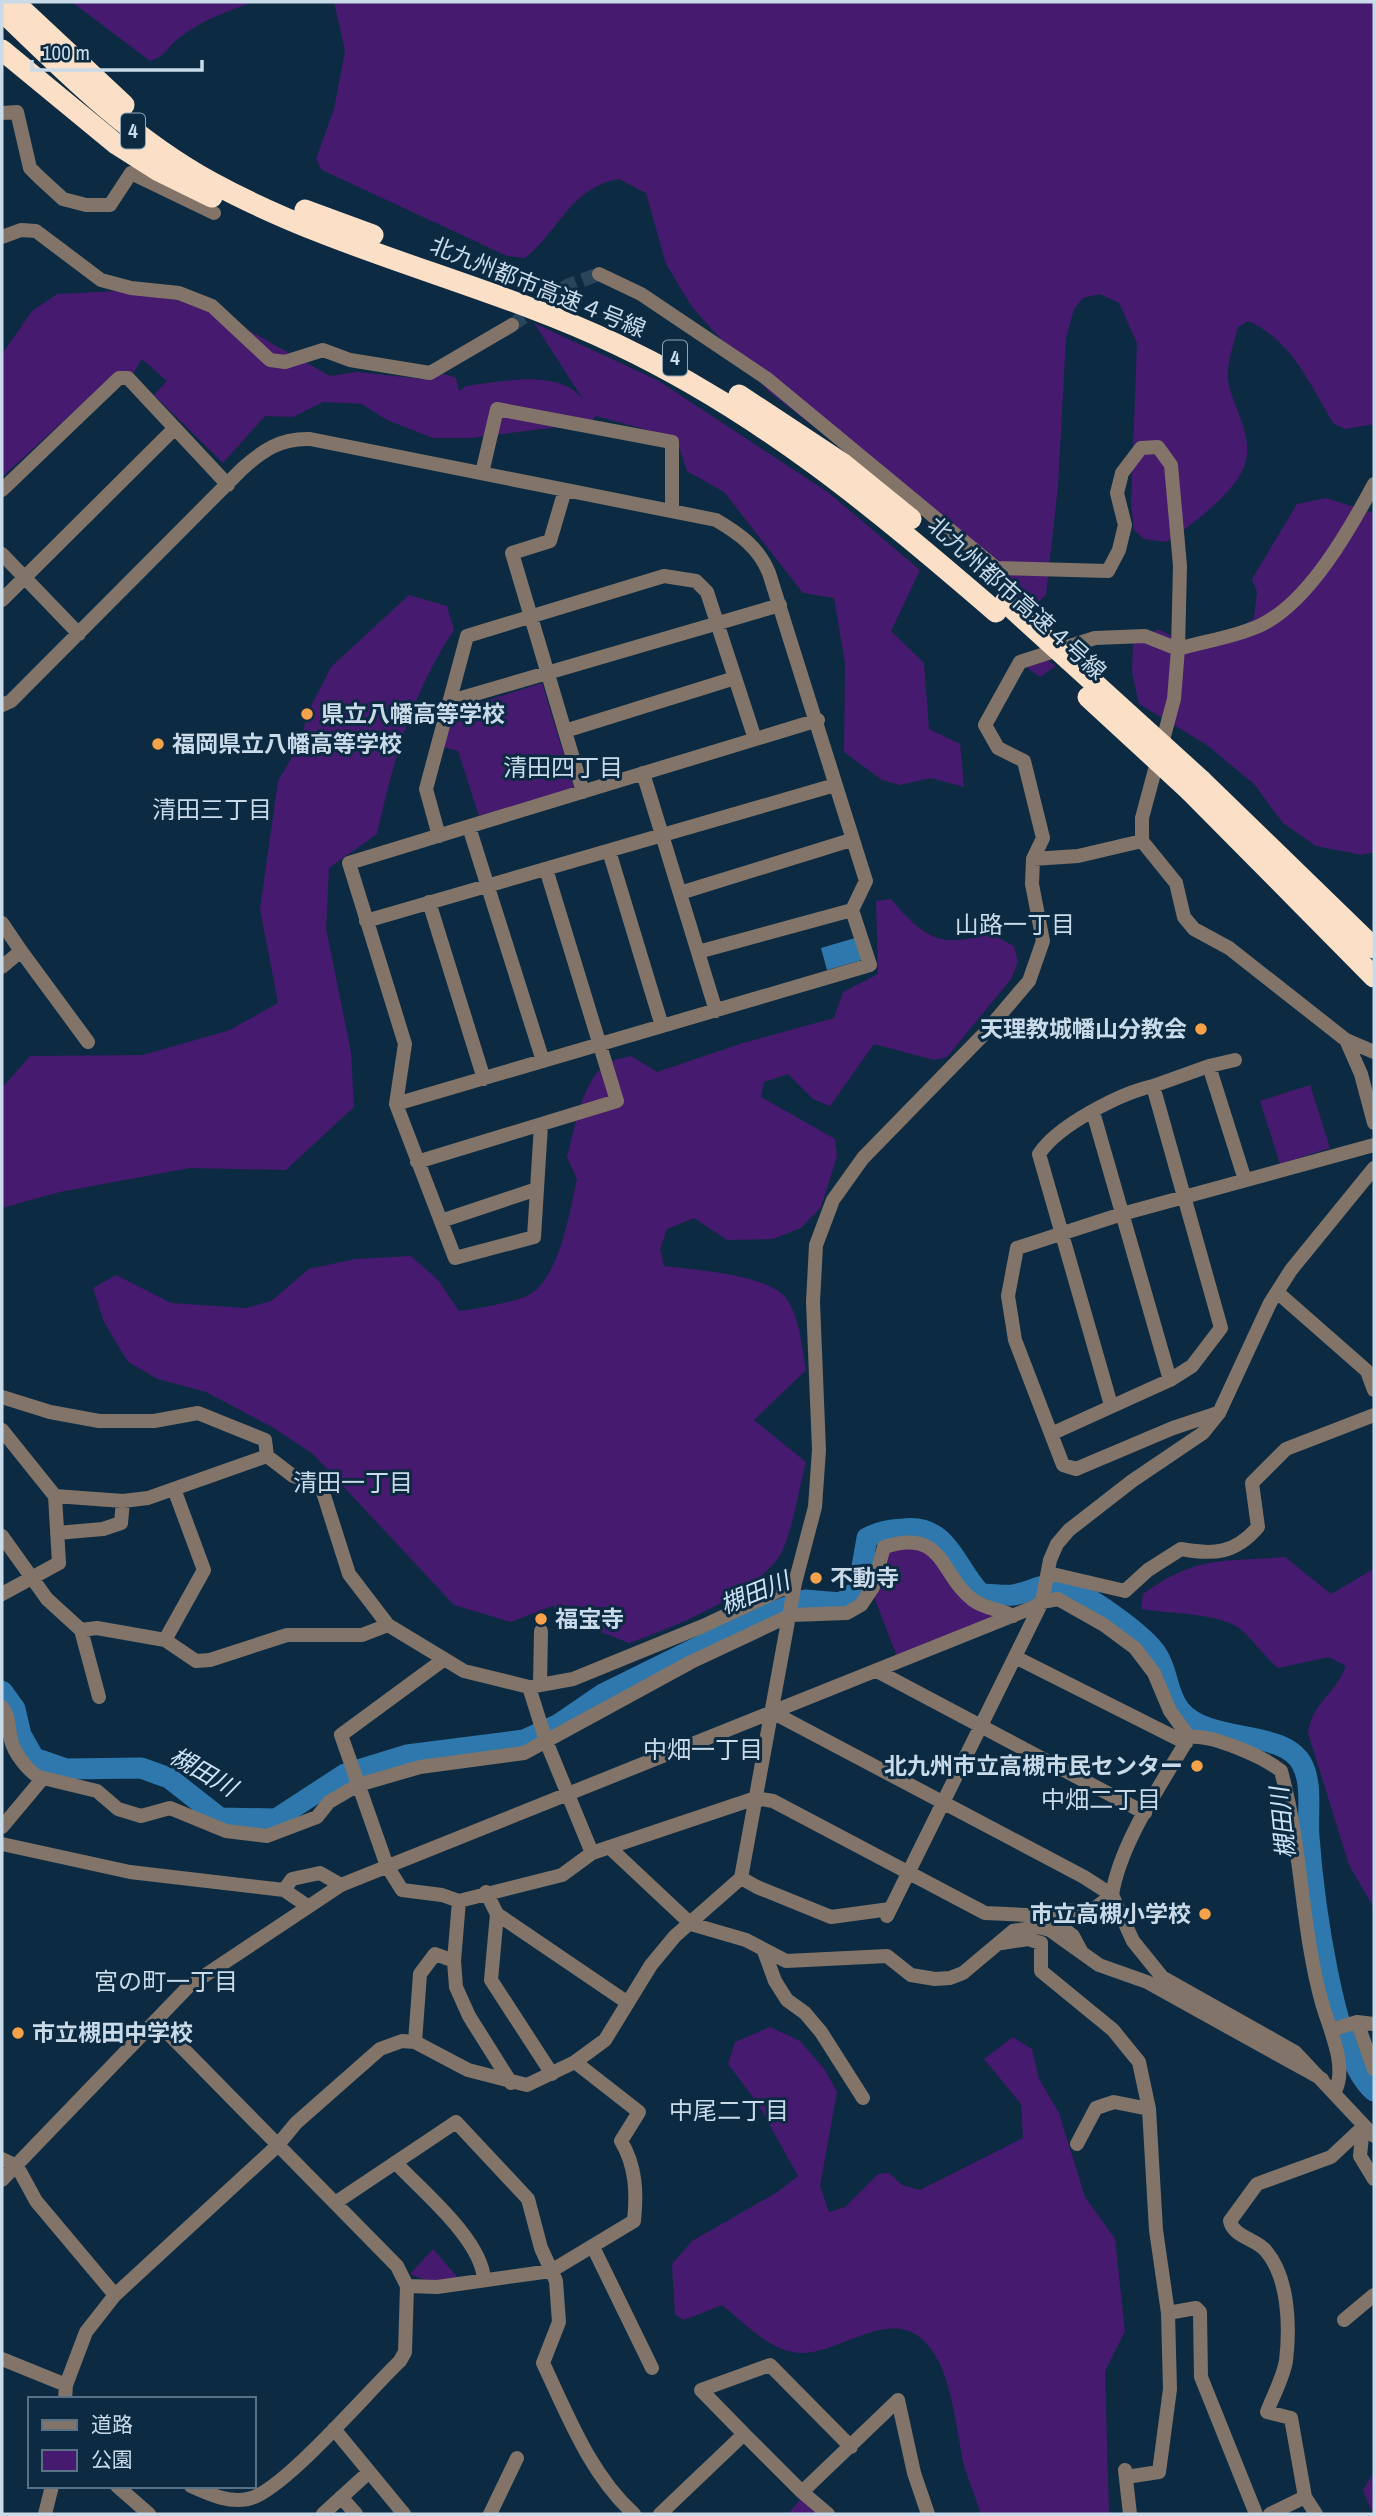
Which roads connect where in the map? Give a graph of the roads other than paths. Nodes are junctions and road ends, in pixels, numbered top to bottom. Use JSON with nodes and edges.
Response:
{"nodes":[{"id":1,"x":14,"y":2,"type":"edge"},
{"id":2,"x":29,"y":2,"type":"edge"},
{"id":3,"x":2,"y":11,"type":"edge"},
{"id":4,"x":2,"y":50,"type":"edge"},
{"id":5,"x":80,"y":66,"type":"junction"},
{"id":6,"x":2,"y":113,"type":"edge"},
{"id":7,"x":214,"y":213,"type":"dead end"},
{"id":8,"x":327,"y":234,"type":"junction"},
{"id":9,"x":2,"y":237,"type":"edge"},
{"id":10,"x":599,"y":274,"type":"dead end"},
{"id":11,"x":512,"y":325,"type":"tunnel mouth"},
{"id":12,"x":175,"y":428,"type":"junction"},
{"id":13,"x":482,"y":472,"type":"junction"},
{"id":14,"x":1374,"y":484,"type":"edge"},
{"id":15,"x":229,"y":485,"type":"junction"},
{"id":16,"x":2,"y":490,"type":"edge"},
{"id":17,"x":565,"y":490,"type":"junction"},
{"id":18,"x":672,"y":512,"type":"junction"},
{"id":19,"x":2,"y":554,"type":"edge"},
{"id":20,"x":24,"y":578,"type":"junction"},
{"id":21,"x":2,"y":600,"type":"edge"},
{"id":22,"x":780,"y":605,"type":"junction"},
{"id":23,"x":1000,"y":607,"type":"junction"},
{"id":24,"x":531,"y":617,"type":"junction"},
{"id":25,"x":718,"y":623,"type":"junction"},
{"id":26,"x":79,"y":634,"type":"junction"},
{"id":27,"x":1178,"y":649,"type":"junction"},
{"id":28,"x":548,"y":673,"type":"junction"},
{"id":29,"x":735,"y":678,"type":"junction"},
{"id":30,"x":451,"y":701,"type":"junction"},
{"id":31,"x":2,"y":705,"type":"edge"},
{"id":32,"x":818,"y":720,"type":"junction"},
{"id":33,"x":565,"y":731,"type":"junction"},
{"id":34,"x":755,"y":739,"type":"junction"},
{"id":35,"x":643,"y":773,"type":"junction"},
{"id":36,"x":835,"y":785,"type":"junction"},
{"id":37,"x":1195,"y":786,"type":"junction"},
{"id":38,"x":583,"y":792,"type":"junction"},
{"id":39,"x":469,"y":827,"type":"junction"},
{"id":40,"x":662,"y":835,"type":"junction"},
{"id":41,"x":439,"y":836,"type":"junction"},
{"id":42,"x":851,"y":840,"type":"junction"},
{"id":43,"x":1142,"y":841,"type":"junction"},
{"id":44,"x":609,"y":851,"type":"junction"},
{"id":45,"x":1033,"y":859,"type":"junction"},
{"id":46,"x":546,"y":869,"type":"junction"},
{"id":47,"x":488,"y":886,"type":"junction"},
{"id":48,"x":680,"y":893,"type":"junction"},
{"id":49,"x":429,"y":902,"type":"junction"},
{"id":50,"x":852,"y":910,"type":"junction"},
{"id":51,"x":366,"y":921,"type":"junction"},
{"id":52,"x":2,"y":923,"type":"edge"},
{"id":53,"x":1374,"y":948,"type":"edge"},
{"id":54,"x":21,"y":951,"type":"junction"},
{"id":55,"x":698,"y":952,"type":"junction"},
{"id":56,"x":2,"y":967,"type":"edge"},
{"id":57,"x":1374,"y":977,"type":"edge"},
{"id":58,"x":716,"y":1011,"type":"junction"},
{"id":59,"x":662,"y":1026,"type":"junction"},
{"id":60,"x":1346,"y":1040,"type":"junction"},
{"id":61,"x":88,"y":1042,"type":"dead end"},
{"id":62,"x":600,"y":1045,"type":"junction"},
{"id":63,"x":1374,"y":1052,"type":"edge"},
{"id":64,"x":1235,"y":1059,"type":"dead end"},
{"id":65,"x":543,"y":1061,"type":"junction"},
{"id":66,"x":1209,"y":1066,"type":"junction"},
{"id":67,"x":484,"y":1079,"type":"junction"},
{"id":68,"x":1153,"y":1086,"type":"junction"},
{"id":69,"x":397,"y":1104,"type":"junction"},
{"id":70,"x":1093,"y":1112,"type":"junction"},
{"id":71,"x":1374,"y":1123,"type":"edge"},
{"id":72,"x":541,"y":1125,"type":"junction"},
{"id":73,"x":1374,"y":1145,"type":"edge"},
{"id":74,"x":418,"y":1162,"type":"junction"},
{"id":75,"x":1374,"y":1168,"type":"edge"},
{"id":76,"x":1245,"y":1180,"type":"junction"},
{"id":77,"x":537,"y":1189,"type":"junction"},
{"id":78,"x":1185,"y":1197,"type":"junction"},
{"id":79,"x":1122,"y":1214,"type":"junction"},
{"id":80,"x":441,"y":1221,"type":"junction"},
{"id":81,"x":1060,"y":1234,"type":"junction"},
{"id":82,"x":1277,"y":1292,"type":"junction"},
{"id":83,"x":1170,"y":1380,"type":"junction"},
{"id":84,"x":1374,"y":1390,"type":"edge"},
{"id":85,"x":2,"y":1397,"type":"edge"},
{"id":86,"x":1111,"y":1405,"type":"junction"},
{"id":87,"x":1219,"y":1413,"type":"junction"},
{"id":88,"x":1374,"y":1415,"type":"edge"},
{"id":89,"x":2,"y":1430,"type":"edge"},
{"id":90,"x":1051,"y":1434,"type":"junction"},
{"id":91,"x":267,"y":1455,"type":"junction"},
{"id":92,"x":174,"y":1489,"type":"junction"},
{"id":93,"x":55,"y":1496,"type":"junction"},
{"id":94,"x":123,"y":1501,"type":"junction"},
{"id":95,"x":57,"y":1533,"type":"junction"},
{"id":96,"x":2,"y":1536,"type":"edge"},
{"id":97,"x":1047,"y":1575,"type":"junction"},
{"id":98,"x":32,"y":1577,"type":"junction"},
{"id":99,"x":795,"y":1588,"type":"junction"},
{"id":100,"x":2,"y":1594,"type":"edge"},
{"id":101,"x":1043,"y":1598,"type":"junction"},
{"id":102,"x":791,"y":1615,"type":"junction"},
{"id":103,"x":1013,"y":1616,"type":"junction"},
{"id":104,"x":388,"y":1625,"type":"junction"},
{"id":105,"x":80,"y":1630,"type":"junction"},
{"id":106,"x":541,"y":1630,"type":"dead end"},
{"id":107,"x":165,"y":1640,"type":"junction"},
{"id":108,"x":1015,"y":1657,"type":"junction"},
{"id":109,"x":443,"y":1660,"type":"junction"},
{"id":110,"x":877,"y":1671,"type":"junction"},
{"id":111,"x":534,"y":1686,"type":"junction"},
{"id":112,"x":99,"y":1697,"type":"dead end"},
{"id":113,"x":2,"y":1707,"type":"edge"},
{"id":114,"x":772,"y":1712,"type":"junction"},
{"id":115,"x":981,"y":1726,"type":"junction"},
{"id":116,"x":1187,"y":1740,"type":"junction"},
{"id":117,"x":547,"y":1742,"type":"junction"},
{"id":118,"x":6,"y":1746,"type":"edge"},
{"id":119,"x":354,"y":1776,"type":"junction"},
{"id":120,"x":43,"y":1778,"type":"junction"},
{"id":121,"x":568,"y":1794,"type":"junction"},
{"id":122,"x":756,"y":1798,"type":"junction"},
{"id":123,"x":943,"y":1803,"type":"junction"},
{"id":124,"x":1146,"y":1813,"type":"junction"},
{"id":125,"x":2,"y":1827,"type":"edge"},
{"id":126,"x":2,"y":1844,"type":"edge"},
{"id":127,"x":608,"y":1847,"type":"junction"},
{"id":128,"x":592,"y":1853,"type":"junction"},
{"id":129,"x":387,"y":1866,"type":"junction"},
{"id":130,"x":908,"y":1874,"type":"junction"},
{"id":131,"x":741,"y":1878,"type":"junction"},
{"id":132,"x":341,"y":1885,"type":"junction"},
{"id":133,"x":284,"y":1890,"type":"junction"},
{"id":134,"x":486,"y":1892,"type":"junction"},
{"id":135,"x":1112,"y":1895,"type":"junction"},
{"id":136,"x":459,"y":1901,"type":"junction"},
{"id":137,"x":306,"y":1905,"type":"junction"},
{"id":138,"x":497,"y":1914,"type":"junction"},
{"id":139,"x":1048,"y":1916,"type":"junction"},
{"id":140,"x":691,"y":1924,"type":"junction"},
{"id":141,"x":1002,"y":1943,"type":"junction"},
{"id":142,"x":764,"y":1951,"type":"junction"},
{"id":143,"x":1081,"y":1951,"type":"junction"},
{"id":144,"x":454,"y":1961,"type":"junction"},
{"id":145,"x":628,"y":2003,"type":"junction"},
{"id":146,"x":156,"y":2021,"type":"junction"},
{"id":147,"x":1355,"y":2023,"type":"junction"},
{"id":148,"x":1374,"y":2024,"type":"edge"},
{"id":149,"x":1331,"y":2030,"type":"junction"},
{"id":150,"x":415,"y":2042,"type":"junction"},
{"id":151,"x":575,"y":2062,"type":"junction"},
{"id":152,"x":1374,"y":2069,"type":"edge"},
{"id":153,"x":552,"y":2074,"type":"junction"},
{"id":154,"x":1322,"y":2079,"type":"junction"},
{"id":155,"x":511,"y":2082,"type":"junction"},
{"id":156,"x":1335,"y":2091,"type":"junction"},
{"id":157,"x":863,"y":2098,"type":"dead end"},
{"id":158,"x":1149,"y":2109,"type":"junction"},
{"id":159,"x":1369,"y":2132,"type":"edge"},
{"id":160,"x":1077,"y":2144,"type":"dead end"},
{"id":161,"x":277,"y":2146,"type":"junction"},
{"id":162,"x":2,"y":2159,"type":"edge"},
{"id":163,"x":396,"y":2163,"type":"junction"},
{"id":164,"x":17,"y":2166,"type":"junction"},
{"id":165,"x":1374,"y":2179,"type":"edge"},
{"id":166,"x":2,"y":2180,"type":"edge"},
{"id":167,"x":335,"y":2203,"type":"junction"},
{"id":168,"x":593,"y":2247,"type":"junction"},
{"id":169,"x":551,"y":2271,"type":"junction"},
{"id":170,"x":484,"y":2280,"type":"junction"},
{"id":171,"x":407,"y":2286,"type":"junction"},
{"id":172,"x":115,"y":2295,"type":"junction"},
{"id":173,"x":1374,"y":2295,"type":"edge"},
{"id":174,"x":1168,"y":2313,"type":"junction"},
{"id":175,"x":1344,"y":2320,"type":"dead end"},
{"id":176,"x":2,"y":2359,"type":"edge"},
{"id":177,"x":652,"y":2368,"type":"dead end"},
{"id":178,"x":66,"y":2392,"type":"edge"},
{"id":179,"x":334,"y":2429,"type":"junction"},
{"id":180,"x":744,"y":2434,"type":"junction"},
{"id":181,"x":851,"y":2447,"type":"junction"},
{"id":182,"x":517,"y":2458,"type":"dead end"},
{"id":183,"x":369,"y":2472,"type":"junction"},
{"id":184,"x":52,"y":2488,"type":"edge"},
{"id":185,"x":119,"y":2488,"type":"edge"},
{"id":186,"x":196,"y":2488,"type":"edge"},
{"id":187,"x":802,"y":2492,"type":"junction"},
{"id":188,"x":341,"y":2497,"type":"junction"},
{"id":189,"x":1305,"y":2497,"type":"junction"},
{"id":190,"x":46,"y":2514,"type":"edge"},
{"id":191,"x":149,"y":2514,"type":"edge"},
{"id":192,"x":323,"y":2514,"type":"edge"},
{"id":193,"x":356,"y":2514,"type":"edge"},
{"id":194,"x":404,"y":2514,"type":"edge"},
{"id":195,"x":490,"y":2514,"type":"edge"},
{"id":196,"x":634,"y":2514,"type":"edge"},
{"id":197,"x":660,"y":2514,"type":"edge"},
{"id":198,"x":828,"y":2514,"type":"edge"},
{"id":199,"x":928,"y":2514,"type":"edge"},
{"id":200,"x":1130,"y":2514,"type":"edge"},
{"id":201,"x":1256,"y":2514,"type":"edge"},
{"id":202,"x":1270,"y":2514,"type":"edge"},
{"id":203,"x":1316,"y":2514,"type":"edge"}],
"edges":[{"from":1,"to":5,"type":"highway","name":"北九州都市高速４号線","number":"4"},
{"from":2,"to":5,"type":"highway"},
{"from":3,"to":8,"type":"highway","name":"北九州都市高速４号線","number":"4"},
{"from":4,"to":8,"type":"highway"},
{"from":5,"to":23,"type":"highway","name":"北九州都市高速４号線","number":"4"},
{"from":6,"to":7,"type":"street"},
{"from":8,"to":23,"type":"highway","name":"北九州都市高速４号線","number":"4"},
{"from":9,"to":11,"type":"street"},
{"from":10,"to":27,"type":"street"},
{"from":12,"to":15,"type":"street"},
{"from":12,"to":16,"type":"street"},
{"from":12,"to":20,"type":"street"},
{"from":13,"to":15,"type":"street"},
{"from":13,"to":17,"type":"street"},
{"from":13,"to":18,"type":"street"},
{"from":14,"to":27,"type":"street"},
{"from":15,"to":26,"type":"street"},
{"from":17,"to":18,"type":"street"},
{"from":17,"to":24,"type":"street"},
{"from":18,"to":22,"type":"street"},
{"from":19,"to":20,"type":"street"},
{"from":20,"to":21,"type":"street"},
{"from":20,"to":26,"type":"street"},
{"from":22,"to":25,"type":"street"},
{"from":22,"to":32,"type":"street"},
{"from":23,"to":37,"type":"highway","name":"北九州都市高速４号線","number":"4","bridge":true},
{"from":24,"to":25,"type":"street"},
{"from":24,"to":28,"type":"street"},
{"from":24,"to":30,"type":"street"},
{"from":25,"to":28,"type":"street"},
{"from":25,"to":29,"type":"street"},
{"from":26,"to":31,"type":"street"},
{"from":27,"to":43,"type":"street"},
{"from":27,"to":45,"type":"street"},
{"from":28,"to":30,"type":"street"},
{"from":28,"to":33,"type":"street"},
{"from":29,"to":33,"type":"street"},
{"from":29,"to":34,"type":"street"},
{"from":30,"to":41,"type":"street"},
{"from":32,"to":34,"type":"street"},
{"from":32,"to":36,"type":"street"},
{"from":33,"to":38,"type":"street"},
{"from":34,"to":35,"type":"street"},
{"from":35,"to":38,"type":"street"},
{"from":35,"to":40,"type":"street"},
{"from":36,"to":40,"type":"street"},
{"from":36,"to":42,"type":"street"},
{"from":37,"to":53,"type":"highway"},
{"from":37,"to":57,"type":"highway"},
{"from":38,"to":39,"type":"street"},
{"from":39,"to":41,"type":"street"},
{"from":39,"to":47,"type":"street"},
{"from":40,"to":44,"type":"street"},
{"from":40,"to":48,"type":"street"},
{"from":41,"to":51,"type":"street"},
{"from":42,"to":48,"type":"street"},
{"from":42,"to":50,"type":"street"},
{"from":43,"to":45,"type":"street"},
{"from":43,"to":60,"type":"street"},
{"from":44,"to":46,"type":"street"},
{"from":44,"to":59,"type":"street"},
{"from":45,"to":99,"type":"street"},
{"from":46,"to":47,"type":"street"},
{"from":46,"to":62,"type":"street"},
{"from":47,"to":49,"type":"street"},
{"from":47,"to":65,"type":"street"},
{"from":48,"to":55,"type":"street"},
{"from":49,"to":51,"type":"street"},
{"from":49,"to":67,"type":"street"},
{"from":50,"to":55,"type":"street"},
{"from":50,"to":58,"type":"street"},
{"from":51,"to":69,"type":"street"},
{"from":52,"to":54,"type":"street"},
{"from":54,"to":56,"type":"street"},
{"from":54,"to":61,"type":"street"},
{"from":55,"to":58,"type":"street"},
{"from":58,"to":59,"type":"street"},
{"from":59,"to":62,"type":"street"},
{"from":60,"to":63,"type":"street"},
{"from":60,"to":71,"type":"street"},
{"from":62,"to":65,"type":"street"},
{"from":62,"to":72,"type":"street"},
{"from":64,"to":66,"type":"street"},
{"from":65,"to":67,"type":"street"},
{"from":66,"to":68,"type":"street"},
{"from":66,"to":76,"type":"street"},
{"from":67,"to":69,"type":"street"},
{"from":68,"to":70,"type":"street"},
{"from":68,"to":78,"type":"street"},
{"from":69,"to":74,"type":"street"},
{"from":70,"to":79,"type":"street"},
{"from":70,"to":81,"type":"street"},
{"from":72,"to":74,"type":"street"},
{"from":72,"to":77,"type":"street"},
{"from":73,"to":76,"type":"street"},
{"from":74,"to":80,"type":"street"},
{"from":75,"to":82,"type":"street"},
{"from":76,"to":78,"type":"street"},
{"from":77,"to":80,"type":"street"},
{"from":77,"to":80,"type":"street"},
{"from":78,"to":79,"type":"street"},
{"from":78,"to":83,"type":"street"},
{"from":79,"to":81,"type":"street"},
{"from":79,"to":83,"type":"street"},
{"from":81,"to":86,"type":"street"},
{"from":81,"to":90,"type":"street"},
{"from":82,"to":84,"type":"street"},
{"from":82,"to":87,"type":"street"},
{"from":83,"to":86,"type":"street"},
{"from":85,"to":91,"type":"street"},
{"from":86,"to":90,"type":"street"},
{"from":87,"to":90,"type":"street"},
{"from":87,"to":97,"type":"street"},
{"from":88,"to":97,"type":"street"},
{"from":89,"to":93,"type":"street"},
{"from":91,"to":92,"type":"street"},
{"from":91,"to":104,"type":"street"},
{"from":92,"to":94,"type":"street"},
{"from":92,"to":107,"type":"street"},
{"from":93,"to":94,"type":"street"},
{"from":93,"to":95,"type":"street"},
{"from":94,"to":95,"type":"street"},
{"from":95,"to":98,"type":"street"},
{"from":96,"to":98,"type":"street"},
{"from":97,"to":101,"type":"street"},
{"from":98,"to":100,"type":"street"},
{"from":98,"to":105,"type":"street"},
{"from":99,"to":102,"type":"street"},
{"from":99,"to":111,"type":"street"},
{"from":101,"to":103,"type":"street"},
{"from":101,"to":108,"type":"street"},
{"from":101,"to":116,"type":"street"},
{"from":102,"to":103,"type":"street"},
{"from":102,"to":114,"type":"street"},
{"from":102,"to":117,"type":"street"},
{"from":103,"to":110,"type":"street"},
{"from":104,"to":107,"type":"street"},
{"from":104,"to":109,"type":"street"},
{"from":105,"to":107,"type":"street"},
{"from":105,"to":112,"type":"street"},
{"from":106,"to":111,"type":"street"},
{"from":108,"to":115,"type":"street"},
{"from":108,"to":116,"type":"street"},
{"from":109,"to":111,"type":"street"},
{"from":109,"to":119,"type":"street"},
{"from":110,"to":114,"type":"street"},
{"from":110,"to":115,"type":"street"},
{"from":111,"to":117,"type":"street"},
{"from":113,"to":118,"type":"street"},
{"from":114,"to":121,"type":"street"},
{"from":114,"to":122,"type":"street"},
{"from":114,"to":123,"type":"street"},
{"from":115,"to":123,"type":"street"},
{"from":115,"to":124,"type":"street"},
{"from":116,"to":124,"type":"street"},
{"from":116,"to":149,"type":"street"},
{"from":117,"to":119,"type":"street"},
{"from":117,"to":121,"type":"street"},
{"from":118,"to":120,"type":"street"},
{"from":119,"to":120,"type":"street"},
{"from":119,"to":129,"type":"street"},
{"from":120,"to":125,"type":"street"},
{"from":121,"to":128,"type":"street"},
{"from":121,"to":129,"type":"street"},
{"from":122,"to":127,"type":"street"},
{"from":122,"to":130,"type":"street"},
{"from":122,"to":131,"type":"street"},
{"from":123,"to":130,"type":"street"},
{"from":123,"to":135,"type":"street"},
{"from":124,"to":135,"type":"street"},
{"from":126,"to":133,"type":"street"},
{"from":127,"to":128,"type":"street"},
{"from":127,"to":140,"type":"street"},
{"from":128,"to":134,"type":"street"},
{"from":129,"to":132,"type":"street"},
{"from":129,"to":136,"type":"street"},
{"from":130,"to":131,"type":"street"},
{"from":130,"to":139,"type":"street"},
{"from":131,"to":140,"type":"street"},
{"from":132,"to":133,"type":"street"},
{"from":132,"to":137,"type":"street"},
{"from":133,"to":137,"type":"street"},
{"from":134,"to":136,"type":"street"},
{"from":134,"to":138,"type":"street"},
{"from":135,"to":139,"type":"street"},
{"from":135,"to":154,"type":"street"},
{"from":136,"to":144,"type":"street"},
{"from":137,"to":146,"type":"street"},
{"from":138,"to":145,"type":"street"},
{"from":138,"to":153,"type":"street"},
{"from":139,"to":143,"type":"street"},
{"from":140,"to":142,"type":"street"},
{"from":140,"to":145,"type":"street"},
{"from":141,"to":142,"type":"street"},
{"from":141,"to":143,"type":"street"},
{"from":141,"to":158,"type":"street"},
{"from":142,"to":157,"type":"street"},
{"from":143,"to":154,"type":"street"},
{"from":144,"to":150,"type":"street"},
{"from":144,"to":155,"type":"street"},
{"from":145,"to":151,"type":"street"},
{"from":146,"to":161,"type":"street"},
{"from":146,"to":164,"type":"street"},
{"from":147,"to":148,"type":"street"},
{"from":147,"to":149,"type":"street"},
{"from":147,"to":152,"type":"street"},
{"from":149,"to":156,"type":"street"},
{"from":150,"to":155,"type":"street"},
{"from":150,"to":161,"type":"street"},
{"from":151,"to":153,"type":"street"},
{"from":151,"to":168,"type":"street"},
{"from":153,"to":155,"type":"street"},
{"from":154,"to":156,"type":"street"},
{"from":156,"to":159,"type":"street"},
{"from":158,"to":160,"type":"street"},
{"from":158,"to":174,"type":"street"},
{"from":159,"to":165,"type":"street"},
{"from":159,"to":189,"type":"street"},
{"from":161,"to":167,"type":"street"},
{"from":161,"to":172,"type":"street"},
{"from":162,"to":164,"type":"street"},
{"from":163,"to":167,"type":"street"},
{"from":163,"to":169,"type":"street"},
{"from":163,"to":170,"type":"street"},
{"from":164,"to":166,"type":"street"},
{"from":164,"to":172,"type":"street"},
{"from":167,"to":171,"type":"street"},
{"from":168,"to":169,"type":"street"},
{"from":168,"to":177,"type":"street"},
{"from":169,"to":170,"type":"street"},
{"from":169,"to":196,"type":"street"},
{"from":170,"to":171,"type":"street"},
{"from":171,"to":179,"type":"street"},
{"from":172,"to":178,"type":"street"},
{"from":173,"to":175,"type":"street"},
{"from":174,"to":200,"type":"street"},
{"from":174,"to":201,"type":"street"},
{"from":176,"to":178,"type":"street"},
{"from":179,"to":183,"type":"street"},
{"from":179,"to":186,"type":"street"},
{"from":180,"to":181,"type":"street"},
{"from":180,"to":187,"type":"street"},
{"from":180,"to":197,"type":"street"},
{"from":181,"to":187,"type":"street"},
{"from":181,"to":199,"type":"street"},
{"from":182,"to":195,"type":"street"},
{"from":183,"to":188,"type":"street"},
{"from":183,"to":194,"type":"street"},
{"from":184,"to":190,"type":"street"},
{"from":185,"to":191,"type":"street"},
{"from":187,"to":198,"type":"street"},
{"from":188,"to":192,"type":"street"},
{"from":188,"to":193,"type":"street"},
{"from":189,"to":202,"type":"street"},
{"from":189,"to":203,"type":"street"}]}
